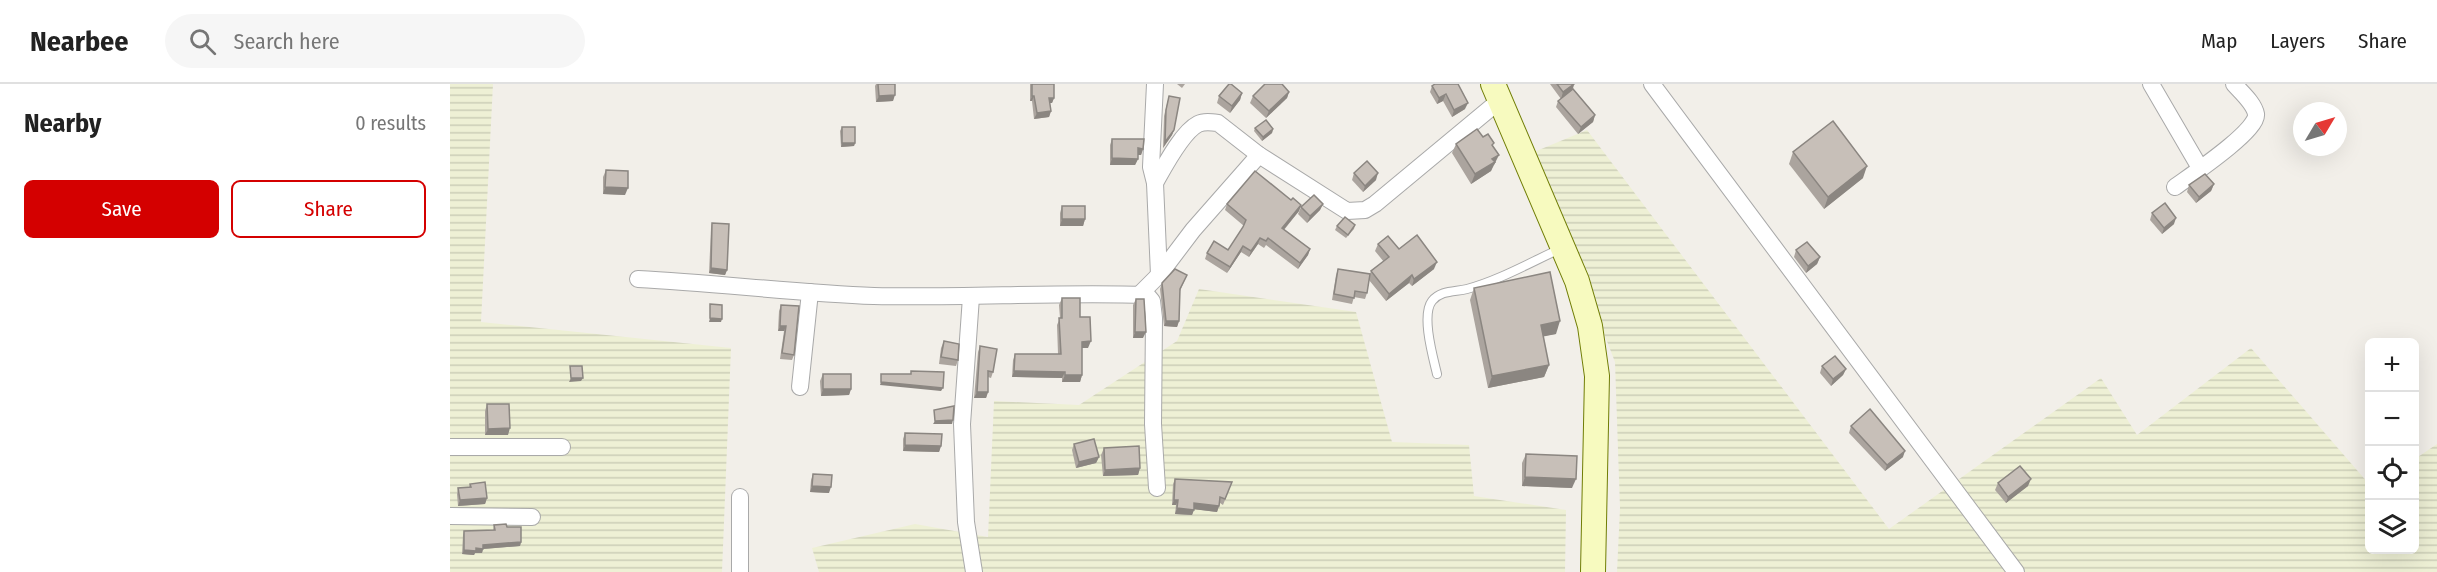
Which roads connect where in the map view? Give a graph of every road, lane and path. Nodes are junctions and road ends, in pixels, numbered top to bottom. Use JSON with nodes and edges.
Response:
{"nodes":[{"id":1,"x":1155,"y":84,"type":"edge"},
{"id":2,"x":1652,"y":84,"type":"edge"},
{"id":3,"x":2151,"y":84,"type":"edge"},
{"id":4,"x":2234,"y":84,"type":"edge"},
{"id":5,"x":1496,"y":92,"type":"edge"},
{"id":6,"x":1259,"y":155,"type":"junction"},
{"id":7,"x":2200,"y":168,"type":"junction"},
{"id":8,"x":1155,"y":183,"type":"junction"},
{"id":9,"x":2175,"y":187,"type":"dead end"},
{"id":10,"x":1563,"y":248,"type":"junction"},
{"id":11,"x":1159,"y":275,"type":"junction"},
{"id":12,"x":638,"y":279,"type":"dead end"},
{"id":13,"x":810,"y":292,"type":"junction"},
{"id":14,"x":1139,"y":295,"type":"junction"},
{"id":15,"x":971,"y":297,"type":"junction"},
{"id":16,"x":1437,"y":374,"type":"dead end"},
{"id":17,"x":800,"y":387,"type":"dead end"},
{"id":18,"x":450,"y":447,"type":"edge"},
{"id":19,"x":562,"y":447,"type":"dead end"},
{"id":20,"x":1157,"y":488,"type":"dead end"},
{"id":21,"x":740,"y":497,"type":"dead end"},
{"id":22,"x":450,"y":516,"type":"edge"},
{"id":23,"x":532,"y":517,"type":"dead end"},
{"id":24,"x":740,"y":572,"type":"edge"},
{"id":25,"x":975,"y":572,"type":"edge"},
{"id":26,"x":1593,"y":572,"type":"edge"},
{"id":27,"x":2016,"y":572,"type":"edge"}],
"edges":[{"from":1,"to":8,"type":"street"},
{"from":2,"to":27,"type":"street"},
{"from":3,"to":7,"type":"street"},
{"from":4,"to":7,"type":"street"},
{"from":5,"to":6,"type":"street"},
{"from":5,"to":10,"type":"main road"},
{"from":6,"to":8,"type":"street"},
{"from":6,"to":11,"type":"street"},
{"from":7,"to":9,"type":"street"},
{"from":8,"to":11,"type":"street"},
{"from":10,"to":16,"type":"lane"},
{"from":10,"to":26,"type":"main road"},
{"from":11,"to":14,"type":"street"},
{"from":12,"to":13,"type":"street"},
{"from":13,"to":15,"type":"street"},
{"from":13,"to":17,"type":"street"},
{"from":14,"to":15,"type":"street"},
{"from":14,"to":20,"type":"street"},
{"from":15,"to":25,"type":"street"},
{"from":18,"to":19,"type":"street"},
{"from":21,"to":24,"type":"street"},
{"from":22,"to":23,"type":"street"}]}
